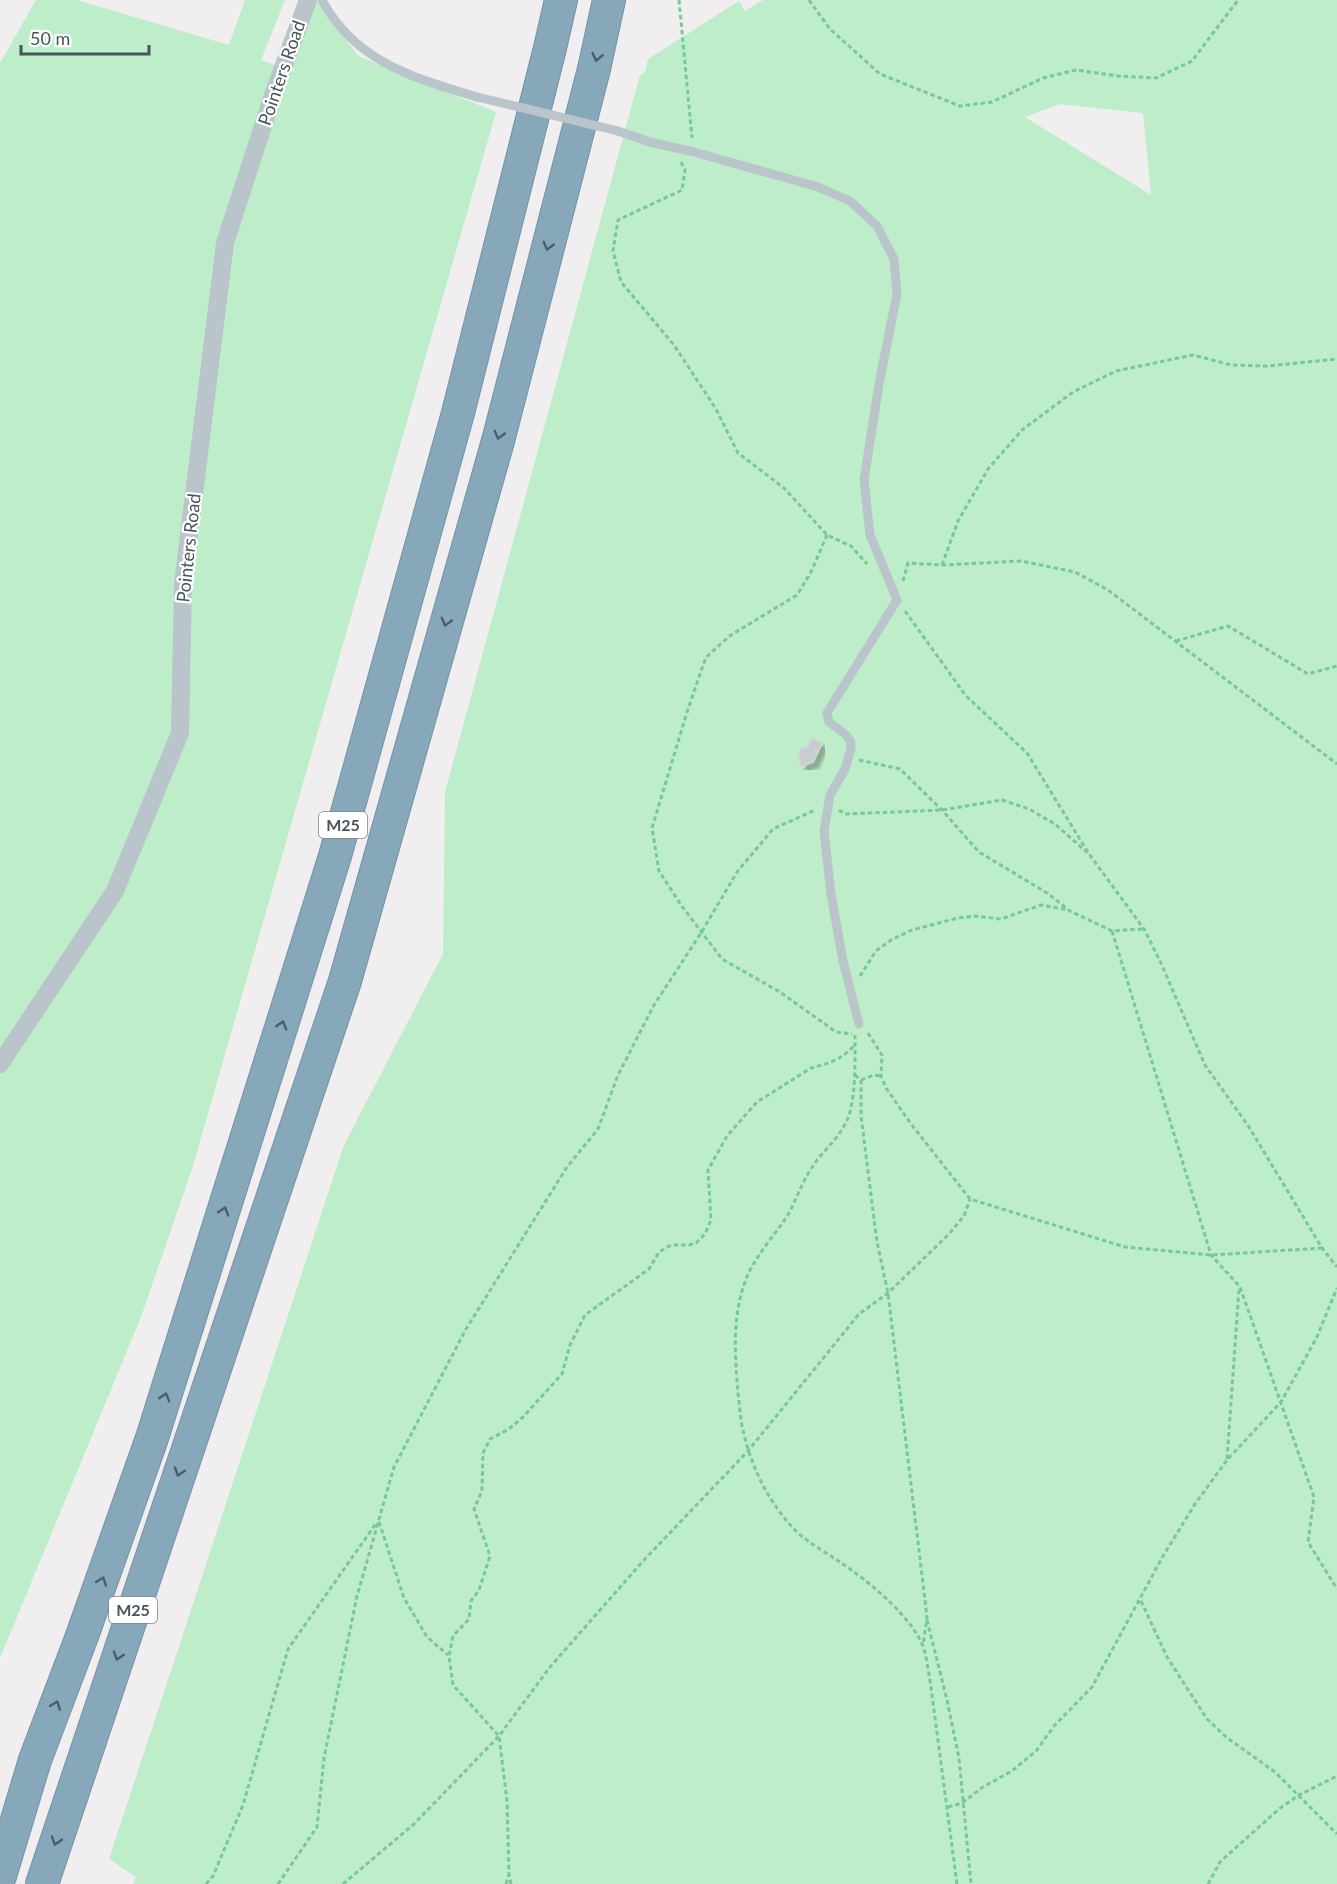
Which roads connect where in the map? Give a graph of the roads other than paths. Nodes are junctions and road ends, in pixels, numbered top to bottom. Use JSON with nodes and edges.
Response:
{"nodes":[{"id":1,"x":308,"y":0,"type":"edge"},
{"id":2,"x":322,"y":0,"type":"edge"},
{"id":3,"x":561,"y":0,"type":"edge"},
{"id":4,"x":609,"y":0,"type":"edge"},
{"id":5,"x":859,"y":1024,"type":"road end"},
{"id":6,"x":0,"y":1064,"type":"edge"},
{"id":7,"x":0,"y":1876,"type":"edge"},
{"id":8,"x":42,"y":1884,"type":"edge"}],
"edges":[{"from":1,"to":6,"type":"street","name":"Pointers Road"},
{"from":2,"to":5,"type":"lane","bridge":true},
{"from":7,"to":3,"type":"highway","number":"M25","one_way":true},
{"from":4,"to":8,"type":"highway","number":"M25","one_way":true}]}
